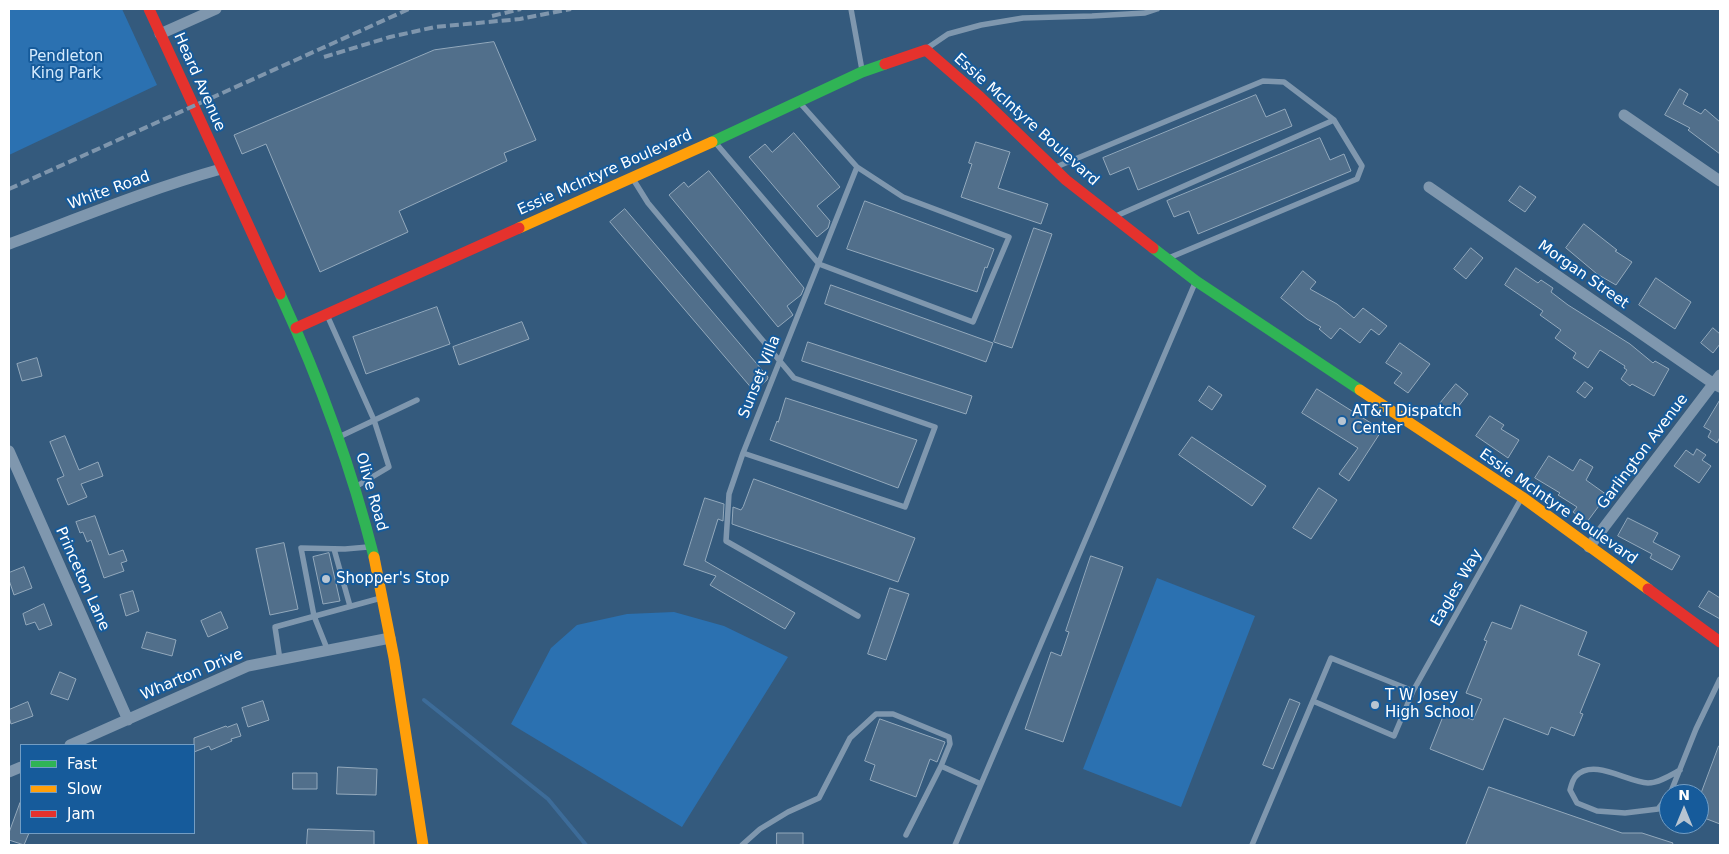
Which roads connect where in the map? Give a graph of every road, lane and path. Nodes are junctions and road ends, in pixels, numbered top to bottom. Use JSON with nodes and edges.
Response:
{"nodes":[{"id":1,"x":149,"y":9,"type":"edge"},
{"id":2,"x":216,"y":9,"type":"edge"},
{"id":3,"x":851,"y":9,"type":"edge"},
{"id":4,"x":1157,"y":9,"type":"edge"},
{"id":5,"x":160,"y":34,"type":"junction"},
{"id":6,"x":926,"y":50,"type":"junction"},
{"id":7,"x":862,"y":72,"type":"junction"},
{"id":8,"x":799,"y":101,"type":"junction"},
{"id":9,"x":1624,"y":115,"type":"dead end"},
{"id":10,"x":1334,"y":120,"type":"junction"},
{"id":11,"x":713,"y":141,"type":"junction"},
{"id":12,"x":857,"y":168,"type":"junction"},
{"id":13,"x":1054,"y":168,"type":"junction"},
{"id":14,"x":221,"y":169,"type":"junction"},
{"id":15,"x":632,"y":177,"type":"junction"},
{"id":16,"x":1720,"y":181,"type":"edge"},
{"id":17,"x":1429,"y":186,"type":"dead end"},
{"id":18,"x":1114,"y":217,"type":"junction"},
{"id":19,"x":9,"y":244,"type":"edge"},
{"id":20,"x":1167,"y":258,"type":"junction"},
{"id":21,"x":819,"y":264,"type":"junction"},
{"id":22,"x":1196,"y":281,"type":"junction"},
{"id":23,"x":327,"y":314,"type":"junction"},
{"id":24,"x":296,"y":328,"type":"junction"},
{"id":25,"x":780,"y":362,"type":"junction"},
{"id":26,"x":1718,"y":382,"type":"edge"},
{"id":27,"x":417,"y":400,"type":"dead end"},
{"id":28,"x":374,"y":420,"type":"junction"},
{"id":29,"x":339,"y":436,"type":"junction"},
{"id":30,"x":9,"y":451,"type":"edge"},
{"id":31,"x":743,"y":452,"type":"junction"},
{"id":32,"x":355,"y":487,"type":"junction"},
{"id":33,"x":1522,"y":497,"type":"junction"},
{"id":34,"x":372,"y":547,"type":"junction"},
{"id":35,"x":1589,"y":547,"type":"junction"},
{"id":36,"x":334,"y":549,"type":"junction"},
{"id":37,"x":384,"y":597,"type":"junction"},
{"id":38,"x":350,"y":606,"type":"junction"},
{"id":39,"x":314,"y":616,"type":"junction"},
{"id":40,"x":858,"y":616,"type":"dead end"},
{"id":41,"x":390,"y":638,"type":"junction"},
{"id":42,"x":1720,"y":642,"type":"edge"},
{"id":43,"x":328,"y":651,"type":"junction"},
{"id":44,"x":280,"y":660,"type":"junction"},
{"id":45,"x":1720,"y":679,"type":"edge"},
{"id":46,"x":1413,"y":691,"type":"junction"},
{"id":47,"x":1313,"y":701,"type":"junction"},
{"id":48,"x":128,"y":720,"type":"junction"},
{"id":49,"x":72,"y":744,"type":"edge"},
{"id":50,"x":942,"y":766,"type":"junction"},
{"id":51,"x":1680,"y":770,"type":"junction"},
{"id":52,"x":981,"y":784,"type":"junction"},
{"id":53,"x":1674,"y":784,"type":"edge"},
{"id":54,"x":1659,"y":808,"type":"edge"},
{"id":55,"x":906,"y":835,"type":"dead end"},
{"id":56,"x":423,"y":845,"type":"edge"},
{"id":57,"x":742,"y":845,"type":"edge"},
{"id":58,"x":955,"y":845,"type":"edge"},
{"id":59,"x":1252,"y":845,"type":"edge"}],
"edges":[{"from":1,"to":5,"type":"street","name":"Heard Avenue"},
{"from":2,"to":5,"type":"street"},
{"from":3,"to":7,"type":"lane"},
{"from":4,"to":6,"type":"lane"},
{"from":5,"to":14,"type":"street","name":"Heard Avenue"},
{"from":6,"to":7,"type":"street","name":"Essie McIntyre Boulevard"},
{"from":6,"to":13,"type":"street","name":"Essie McIntyre Boulevard"},
{"from":7,"to":8,"type":"street","name":"Essie McIntyre Boulevard"},
{"from":8,"to":11,"type":"street","name":"Essie McIntyre Boulevard"},
{"from":8,"to":12,"type":"lane"},
{"from":9,"to":16,"type":"street"},
{"from":10,"to":13,"type":"lane"},
{"from":10,"to":18,"type":"lane"},
{"from":10,"to":20,"type":"lane"},
{"from":11,"to":15,"type":"street","name":"Essie McIntyre Boulevard"},
{"from":11,"to":21,"type":"lane"},
{"from":12,"to":21,"type":"lane","name":"Sunset Villa"},
{"from":12,"to":21,"type":"lane"},
{"from":13,"to":18,"type":"street","name":"Essie McIntyre Boulevard"},
{"from":14,"to":19,"type":"street","name":"White Road"},
{"from":14,"to":24,"type":"street","name":"Olive Road"},
{"from":15,"to":23,"type":"street","name":"Essie McIntyre Boulevard"},
{"from":15,"to":25,"type":"lane"},
{"from":17,"to":26,"type":"street","name":"Morgan Street"},
{"from":18,"to":20,"type":"street","name":"Essie McIntyre Boulevard"},
{"from":20,"to":22,"type":"street","name":"Essie McIntyre Boulevard"},
{"from":21,"to":25,"type":"lane","name":"Sunset Villa"},
{"from":22,"to":33,"type":"street","name":"Essie McIntyre Boulevard"},
{"from":22,"to":52,"type":"lane"},
{"from":23,"to":24,"type":"street","name":"Essie McIntyre Boulevard"},
{"from":23,"to":28,"type":"lane"},
{"from":24,"to":29,"type":"street","name":"Olive Road"},
{"from":25,"to":31,"type":"lane","name":"Sunset Villa"},
{"from":25,"to":31,"type":"lane"},
{"from":26,"to":35,"type":"street","name":"Garlington Avenue"},
{"from":27,"to":28,"type":"lane"},
{"from":28,"to":29,"type":"lane"},
{"from":28,"to":32,"type":"lane"},
{"from":29,"to":32,"type":"street","name":"Olive Road"},
{"from":30,"to":48,"type":"street","name":"Princeton Lane"},
{"from":31,"to":40,"type":"lane","name":"Sunset Villa"},
{"from":32,"to":34,"type":"street","name":"Olive Road"},
{"from":33,"to":35,"type":"street","name":"Essie McIntyre Boulevard"},
{"from":33,"to":46,"type":"lane","name":"Eagles Way"},
{"from":34,"to":36,"type":"lane"},
{"from":34,"to":37,"type":"street","name":"Olive Road"},
{"from":35,"to":42,"type":"street","name":"Essie McIntyre Boulevard"},
{"from":36,"to":38,"type":"lane"},
{"from":36,"to":39,"type":"lane"},
{"from":37,"to":38,"type":"lane"},
{"from":37,"to":41,"type":"street","name":"Olive Road"},
{"from":38,"to":39,"type":"lane"},
{"from":39,"to":43,"type":"lane"},
{"from":39,"to":44,"type":"lane"},
{"from":41,"to":43,"type":"street","name":"Wharton Drive"},
{"from":41,"to":56,"type":"street","name":"Olive Road"},
{"from":43,"to":44,"type":"street","name":"Wharton Drive"},
{"from":44,"to":48,"type":"street","name":"Wharton Drive"},
{"from":45,"to":51,"type":"lane"},
{"from":46,"to":47,"type":"lane"},
{"from":46,"to":47,"type":"lane","name":"Eagles Way"},
{"from":47,"to":59,"type":"lane"},
{"from":48,"to":49,"type":"street","name":"Wharton Drive"},
{"from":50,"to":52,"type":"lane"},
{"from":50,"to":55,"type":"lane"},
{"from":50,"to":57,"type":"lane"},
{"from":51,"to":53,"type":"lane"},
{"from":51,"to":54,"type":"lane"},
{"from":52,"to":58,"type":"lane"}]}
